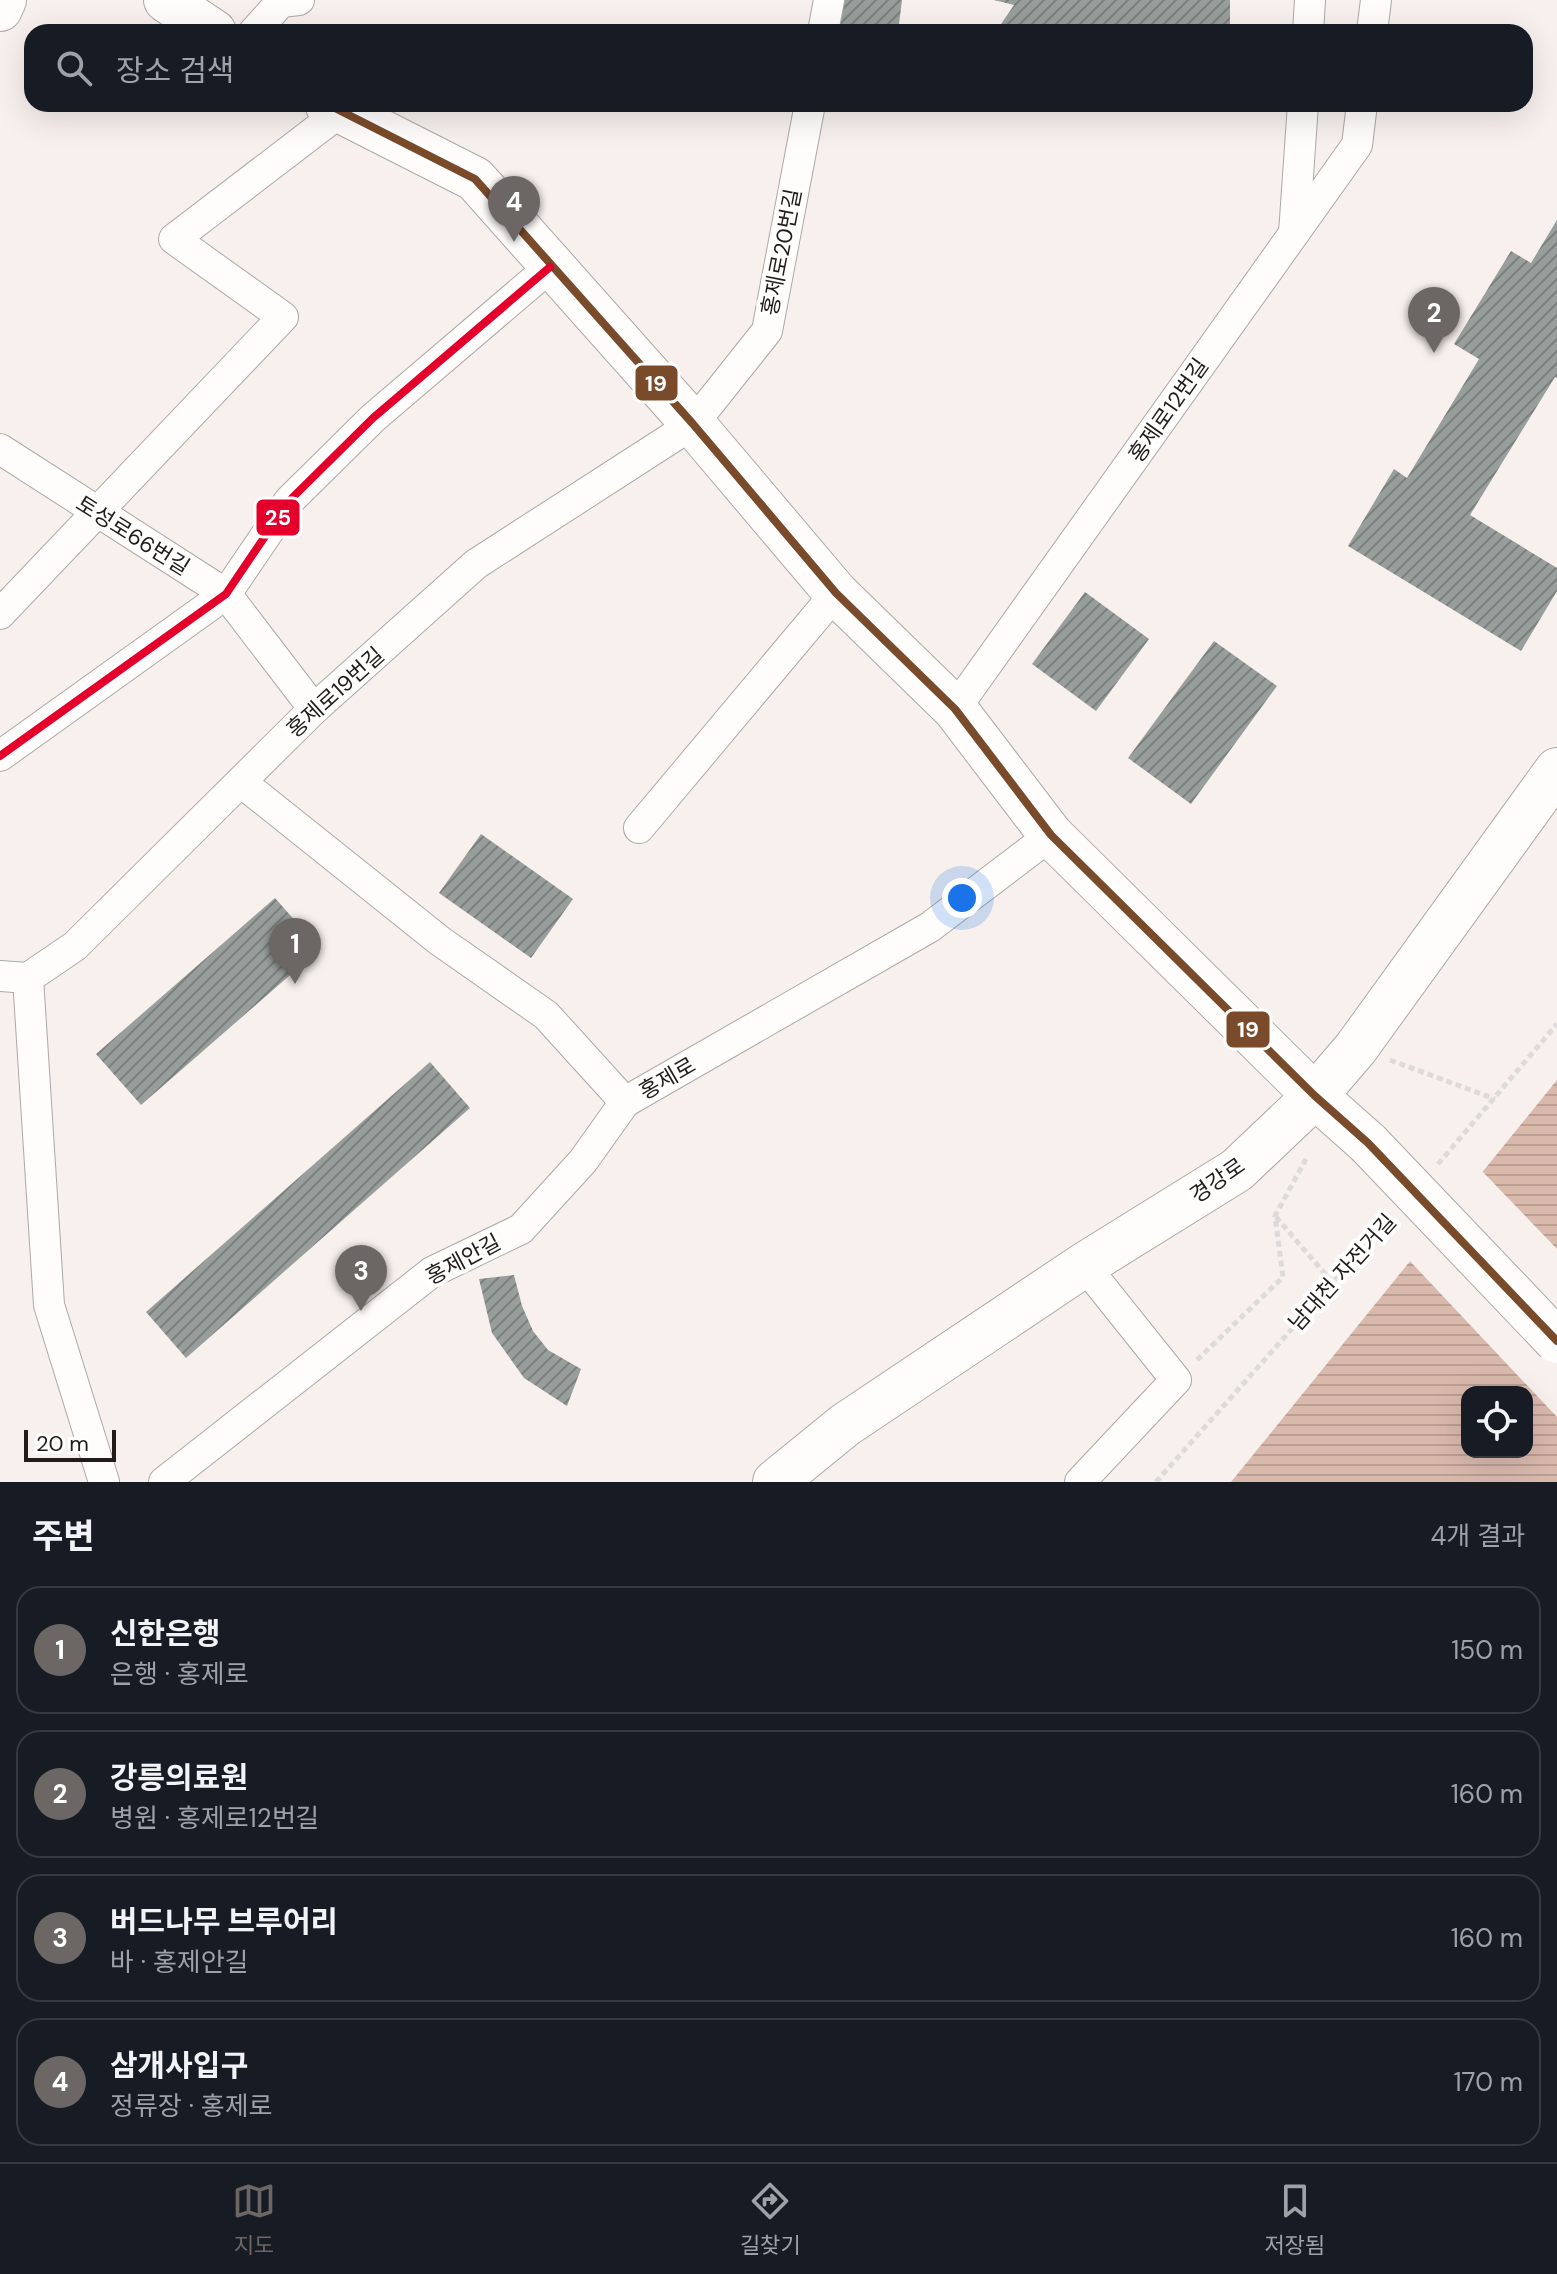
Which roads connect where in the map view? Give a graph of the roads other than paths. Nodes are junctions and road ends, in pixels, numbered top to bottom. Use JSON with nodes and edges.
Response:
{"nodes":[{"id":1,"x":4,"y":0,"type":"edge"},
{"id":2,"x":166,"y":0,"type":"edge"},
{"id":3,"x":299,"y":0,"type":"edge"},
{"id":4,"x":829,"y":0,"type":"edge"},
{"id":5,"x":1310,"y":0,"type":"edge"},
{"id":6,"x":1376,"y":0,"type":"edge"},
{"id":7,"x":0,"y":9,"type":"edge"},
{"id":8,"x":202,"y":24,"type":"edge"},
{"id":9,"x":261,"y":24,"type":"edge"},
{"id":10,"x":824,"y":24,"type":"edge"},
{"id":11,"x":1308,"y":24,"type":"edge"},
{"id":12,"x":1373,"y":24,"type":"edge"},
{"id":13,"x":329,"y":112,"type":"edge"},
{"id":14,"x":342,"y":112,"type":"edge"},
{"id":15,"x":808,"y":112,"type":"edge"},
{"id":16,"x":1302,"y":112,"type":"edge"},
{"id":17,"x":1361,"y":112,"type":"edge"},
{"id":18,"x":1294,"y":233,"type":"junction"},
{"id":19,"x":550,"y":267,"type":"junction"},
{"id":20,"x":693,"y":424,"type":"junction"},
{"id":21,"x":0,"y":449,"type":"edge"},
{"id":22,"x":98,"y":514,"type":"junction"},
{"id":23,"x":836,"y":593,"type":"junction"},
{"id":24,"x":226,"y":594,"type":"junction"},
{"id":25,"x":0,"y":614,"type":"edge"},
{"id":26,"x":314,"y":709,"type":"junction"},
{"id":27,"x":955,"y":709,"type":"junction"},
{"id":28,"x":0,"y":756,"type":"edge"},
{"id":29,"x":1557,"y":770,"type":"edge"},
{"id":30,"x":241,"y":782,"type":"junction"},
{"id":31,"x":639,"y":828,"type":"dead end"},
{"id":32,"x":1051,"y":835,"type":"junction"},
{"id":33,"x":14,"y":977,"type":"edge"},
{"id":34,"x":625,"y":1102,"type":"junction"},
{"id":35,"x":1324,"y":1104,"type":"junction"},
{"id":36,"x":1084,"y":1265,"type":"junction"},
{"id":37,"x":1557,"y":1341,"type":"edge"},
{"id":38,"x":104,"y":1482,"type":"edge"},
{"id":39,"x":164,"y":1482,"type":"edge"},
{"id":40,"x":775,"y":1482,"type":"edge"},
{"id":41,"x":1080,"y":1482,"type":"edge"}],
"edges":[{"from":1,"to":7,"type":"street"},
{"from":2,"to":8,"type":"street"},
{"from":3,"to":9,"type":"street"},
{"from":4,"to":10,"type":"street"},
{"from":5,"to":11,"type":"street"},
{"from":6,"to":12,"type":"street"},
{"from":13,"to":22,"type":"street"},
{"from":14,"to":19,"type":"street"},
{"from":15,"to":20,"type":"street","name":"홍제로20번길"},
{"from":16,"to":18,"type":"street"},
{"from":17,"to":18,"type":"street","name":"홍제로12번길"},
{"from":18,"to":27,"type":"street","name":"홍제로12번길"},
{"from":19,"to":20,"type":"street"},
{"from":19,"to":24,"type":"street"},
{"from":20,"to":23,"type":"street"},
{"from":20,"to":26,"type":"street","name":"홍제로19번길"},
{"from":21,"to":22,"type":"street","name":"토성로66번길"},
{"from":22,"to":24,"type":"street","name":"토성로66번길"},
{"from":22,"to":25,"type":"street"},
{"from":23,"to":27,"type":"street"},
{"from":23,"to":31,"type":"street"},
{"from":24,"to":26,"type":"street","name":"토성로66번길"},
{"from":24,"to":28,"type":"street"},
{"from":26,"to":30,"type":"street","name":"홍제로19번길"},
{"from":27,"to":32,"type":"street"},
{"from":29,"to":35,"type":"street","name":"경강로"},
{"from":30,"to":33,"type":"street","name":"홍제로19번길"},
{"from":30,"to":34,"type":"street","name":"홍제로"},
{"from":32,"to":34,"type":"street","name":"홍제로"},
{"from":32,"to":35,"type":"street"},
{"from":33,"to":38,"type":"street"},
{"from":34,"to":39,"type":"street","name":"홍제안길"},
{"from":35,"to":36,"type":"street","name":"경강로"},
{"from":35,"to":37,"type":"street","bridge":true},
{"from":36,"to":40,"type":"street","name":"경강로"},
{"from":36,"to":41,"type":"street"}]}
